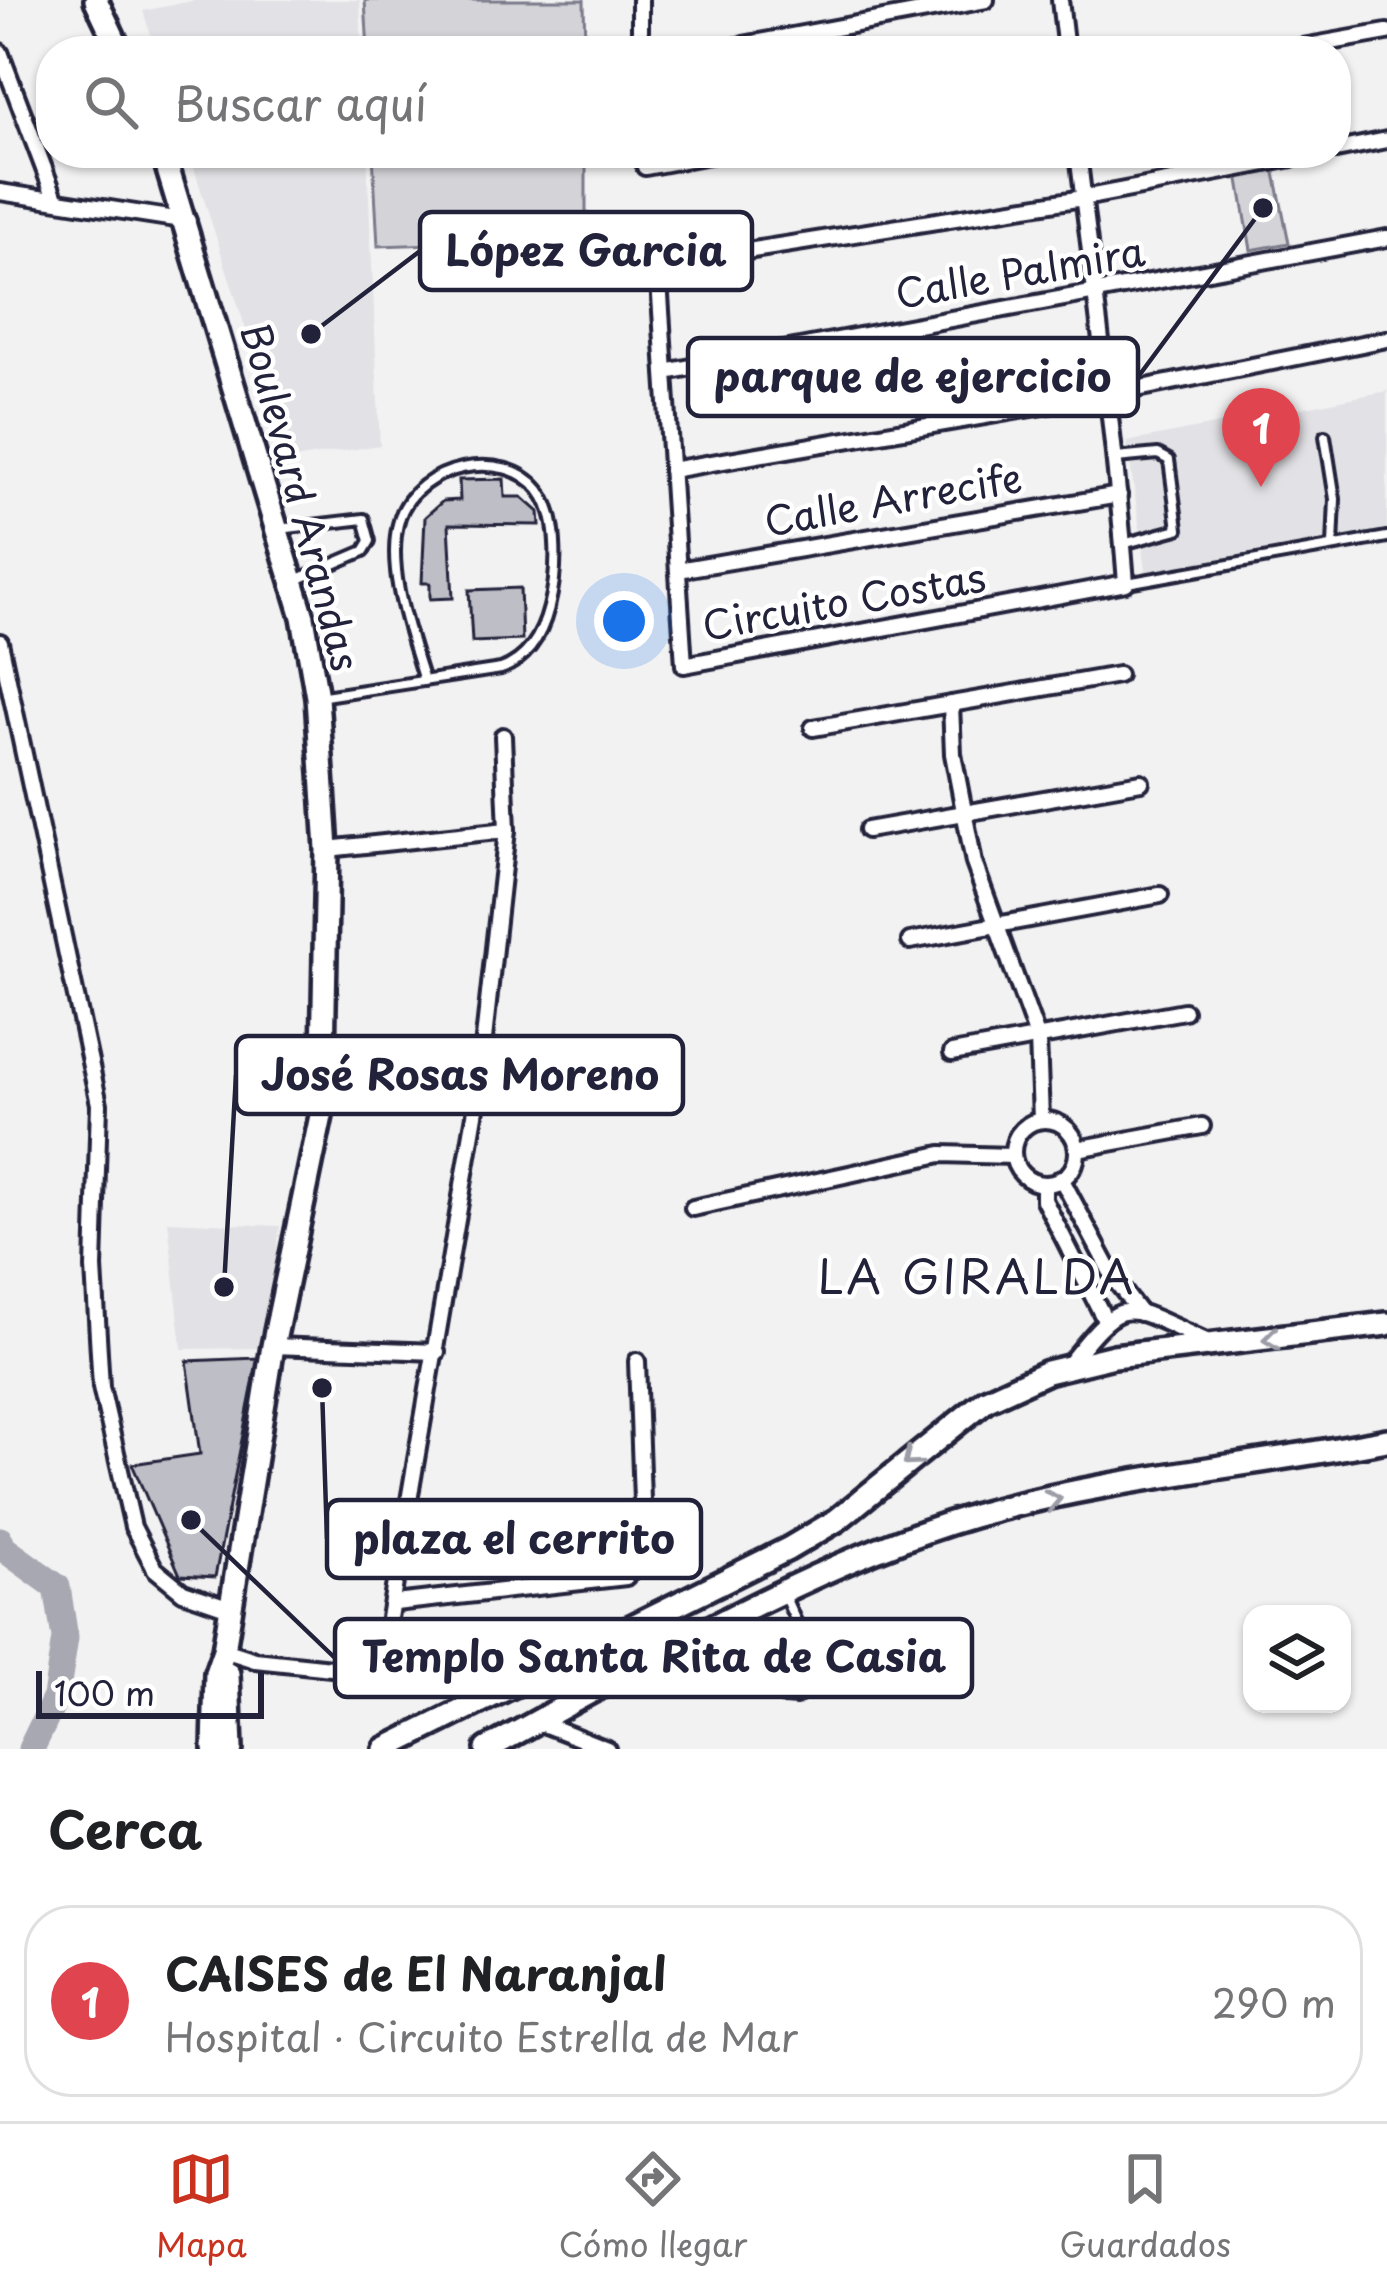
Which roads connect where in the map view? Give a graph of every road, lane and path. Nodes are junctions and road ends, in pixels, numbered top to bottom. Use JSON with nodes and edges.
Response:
{"nodes":[{"id":1,"x":96,"y":0,"type":"edge"},
{"id":2,"x":640,"y":0,"type":"edge"},
{"id":3,"x":986,"y":0,"type":"edge"},
{"id":4,"x":1060,"y":0,"type":"edge"},
{"id":5,"x":1387,"y":32,"type":"edge"},
{"id":6,"x":113,"y":36,"type":"edge"},
{"id":7,"x":640,"y":36,"type":"edge"},
{"id":8,"x":792,"y":36,"type":"edge"},
{"id":9,"x":1064,"y":36,"type":"edge"},
{"id":10,"x":1351,"y":38,"type":"edge"},
{"id":11,"x":0,"y":52,"type":"edge"},
{"id":12,"x":1387,"y":140,"type":"edge"},
{"id":13,"x":1351,"y":146,"type":"edge"},
{"id":14,"x":36,"y":148,"type":"edge"},
{"id":15,"x":43,"y":168,"type":"edge"},
{"id":16,"x":169,"y":168,"type":"edge"},
{"id":17,"x":1080,"y":168,"type":"edge"},
{"id":18,"x":1240,"y":168,"type":"edge"},
{"id":19,"x":0,"y":192,"type":"edge"},
{"id":20,"x":1083,"y":198,"type":"junction"},
{"id":21,"x":55,"y":199,"type":"junction"},
{"id":22,"x":188,"y":221,"type":"junction"},
{"id":23,"x":1387,"y":238,"type":"edge"},
{"id":24,"x":1095,"y":294,"type":"junction"},
{"id":25,"x":1387,"y":339,"type":"edge"},
{"id":26,"x":664,"y":372,"type":"junction"},
{"id":27,"x":1107,"y":395,"type":"junction"},
{"id":28,"x":1325,"y":436,"type":"dead end"},
{"id":29,"x":1115,"y":458,"type":"junction"},
{"id":30,"x":671,"y":470,"type":"junction"},
{"id":31,"x":1119,"y":495,"type":"junction"},
{"id":32,"x":277,"y":529,"type":"junction"},
{"id":33,"x":1387,"y":537,"type":"edge"},
{"id":34,"x":1123,"y":544,"type":"junction"},
{"id":35,"x":1334,"y":546,"type":"junction"},
{"id":36,"x":678,"y":570,"type":"junction"},
{"id":37,"x":292,"y":581,"type":"junction"},
{"id":38,"x":1126,"y":583,"type":"junction"},
{"id":39,"x":0,"y":642,"type":"edge"},
{"id":40,"x":1118,"y":675,"type":"dead end"},
{"id":41,"x":424,"y":681,"type":"junction"},
{"id":42,"x":317,"y":697,"type":"junction"},
{"id":43,"x":950,"y":704,"type":"junction"},
{"id":44,"x":813,"y":728,"type":"dead end"},
{"id":45,"x":503,"y":736,"type":"dead end"},
{"id":46,"x":1141,"y":782,"type":"dead end"},
{"id":47,"x":964,"y":813,"type":"junction"},
{"id":48,"x":507,"y":830,"type":"junction"},
{"id":49,"x":867,"y":830,"type":"dead end"},
{"id":50,"x":328,"y":849,"type":"junction"},
{"id":51,"x":1160,"y":895,"type":"dead end"},
{"id":52,"x":995,"y":926,"type":"junction"},
{"id":53,"x":910,"y":941,"type":"dead end"},
{"id":54,"x":1184,"y":1012,"type":"dead end"},
{"id":55,"x":1038,"y":1039,"type":"junction"},
{"id":56,"x":952,"y":1053,"type":"dead end"},
{"id":57,"x":1041,"y":1119,"type":"junction"},
{"id":58,"x":1202,"y":1126,"type":"dead end"},
{"id":59,"x":1077,"y":1149,"type":"junction"},
{"id":60,"x":1013,"y":1156,"type":"junction"},
{"id":61,"x":1061,"y":1178,"type":"junction"},
{"id":62,"x":1045,"y":1184,"type":"junction"},
{"id":63,"x":693,"y":1208,"type":"dead end"},
{"id":64,"x":1140,"y":1313,"type":"junction"},
{"id":65,"x":1104,"y":1318,"type":"junction"},
{"id":66,"x":1387,"y":1324,"type":"edge"},
{"id":67,"x":273,"y":1346,"type":"junction"},
{"id":68,"x":1215,"y":1346,"type":"junction"},
{"id":69,"x":437,"y":1352,"type":"junction"},
{"id":70,"x":637,"y":1361,"type":"dead end"},
{"id":71,"x":1068,"y":1365,"type":"junction"},
{"id":72,"x":1387,"y":1440,"type":"edge"},
{"id":73,"x":784,"y":1595,"type":"junction"},
{"id":74,"x":395,"y":1603,"type":"junction"},
{"id":75,"x":230,"y":1608,"type":"junction"},
{"id":76,"x":717,"y":1627,"type":"junction"},
{"id":77,"x":224,"y":1650,"type":"junction"},
{"id":78,"x":387,"y":1676,"type":"junction"},
{"id":79,"x":508,"y":1687,"type":"junction"},
{"id":80,"x":538,"y":1722,"type":"junction"},
{"id":81,"x":214,"y":1749,"type":"edge"},
{"id":82,"x":231,"y":1749,"type":"edge"},
{"id":83,"x":385,"y":1749,"type":"edge"},
{"id":84,"x":487,"y":1749,"type":"edge"},
{"id":85,"x":607,"y":1749,"type":"edge"}],
"edges":[{"from":1,"to":6,"type":"main road"},
{"from":2,"to":7,"type":"street"},
{"from":3,"to":8,"type":"street"},
{"from":4,"to":9,"type":"street"},
{"from":5,"to":10,"type":"street"},
{"from":11,"to":14,"type":"street"},
{"from":12,"to":13,"type":"street"},
{"from":15,"to":21,"type":"street"},
{"from":16,"to":22,"type":"main road","name":"Boulevard Arandas"},
{"from":17,"to":20,"type":"street"},
{"from":18,"to":20,"type":"street"},
{"from":19,"to":21,"type":"street"},
{"from":20,"to":24,"type":"street"},
{"from":20,"to":26,"type":"street","name":"Circuito Costas"},
{"from":21,"to":22,"type":"street"},
{"from":22,"to":32,"type":"main road","name":"Boulevard Arandas"},
{"from":23,"to":24,"type":"street","name":"Calle Palmira"},
{"from":24,"to":26,"type":"street","name":"Calle Palmira"},
{"from":24,"to":27,"type":"street"},
{"from":25,"to":27,"type":"street"},
{"from":26,"to":30,"type":"street","name":"Circuito Costas"},
{"from":27,"to":29,"type":"street"},
{"from":27,"to":30,"type":"street"},
{"from":28,"to":35,"type":"lane"},
{"from":29,"to":31,"type":"street"},
{"from":29,"to":34,"type":"lane"},
{"from":30,"to":36,"type":"street","name":"Circuito Costas"},
{"from":31,"to":34,"type":"street"},
{"from":31,"to":36,"type":"street","name":"Calle Arrecife"},
{"from":32,"to":37,"type":"main road","name":"Boulevard Arandas"},
{"from":32,"to":37,"type":"lane"},
{"from":33,"to":35,"type":"lane"},
{"from":34,"to":38,"type":"street"},
{"from":35,"to":38,"type":"lane"},
{"from":36,"to":38,"type":"street","name":"Circuito Costas"},
{"from":37,"to":42,"type":"main road","name":"Boulevard Arandas"},
{"from":39,"to":75,"type":"street"},
{"from":40,"to":43,"type":"street"},
{"from":41,"to":41,"type":"lane"},
{"from":41,"to":42,"type":"lane"},
{"from":42,"to":50,"type":"main road","name":"Boulevard Arandas"},
{"from":43,"to":44,"type":"street"},
{"from":43,"to":47,"type":"street"},
{"from":45,"to":48,"type":"street"},
{"from":46,"to":47,"type":"street"},
{"from":47,"to":49,"type":"street"},
{"from":47,"to":52,"type":"street"},
{"from":48,"to":50,"type":"street"},
{"from":48,"to":69,"type":"street"},
{"from":50,"to":67,"type":"main road","name":"Boulevard Arandas"},
{"from":51,"to":52,"type":"street"},
{"from":52,"to":53,"type":"street"},
{"from":52,"to":55,"type":"street"},
{"from":54,"to":55,"type":"street"},
{"from":55,"to":56,"type":"street"},
{"from":55,"to":57,"type":"street"},
{"from":57,"to":59,"type":"street"},
{"from":57,"to":60,"type":"street"},
{"from":58,"to":59,"type":"street"},
{"from":59,"to":61,"type":"street"},
{"from":60,"to":62,"type":"street"},
{"from":60,"to":63,"type":"street"},
{"from":61,"to":62,"type":"street"},
{"from":61,"to":64,"type":"street"},
{"from":62,"to":65,"type":"street"},
{"from":64,"to":65,"type":"street"},
{"from":64,"to":68,"type":"street"},
{"from":65,"to":71,"type":"street"},
{"from":66,"to":68,"type":"main road","one_way":true},
{"from":67,"to":69,"type":"street"},
{"from":67,"to":75,"type":"main road","name":"Boulevard Arandas"},
{"from":68,"to":71,"type":"main road"},
{"from":69,"to":74,"type":"street"},
{"from":70,"to":74,"type":"street"},
{"from":71,"to":79,"type":"main road","one_way":true},
{"from":73,"to":72,"type":"main road","one_way":true},
{"from":73,"to":76,"type":"main road"},
{"from":73,"to":76,"type":"lane"},
{"from":74,"to":78,"type":"street"},
{"from":75,"to":77,"type":"main road","name":"Boulevard Arandas"},
{"from":76,"to":80,"type":"main road"},
{"from":77,"to":78,"type":"street"},
{"from":77,"to":81,"type":"main road","name":"Boulevard Arandas"},
{"from":77,"to":82,"type":"main road","name":"Boulevard Arandas"},
{"from":78,"to":79,"type":"street"},
{"from":79,"to":83,"type":"main road"},
{"from":80,"to":84,"type":"main road"},
{"from":80,"to":85,"type":"street"}]}
